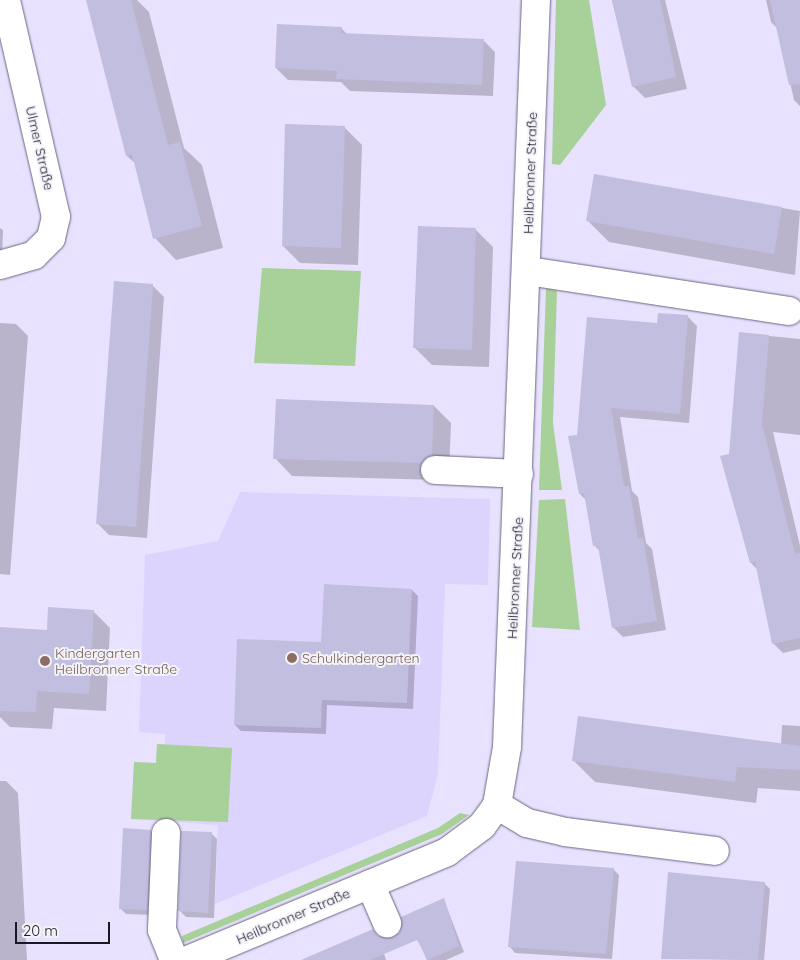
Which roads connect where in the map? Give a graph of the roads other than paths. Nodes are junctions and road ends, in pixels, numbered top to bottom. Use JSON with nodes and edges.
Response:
{"nodes":[{"id":1,"x":6,"y":0,"type":"edge"},
{"id":2,"x":536,"y":0,"type":"edge"},
{"id":3,"x":0,"y":265,"type":"edge"},
{"id":4,"x":528,"y":271,"type":"junction"},
{"id":5,"x":789,"y":311,"type":"dead end"},
{"id":6,"x":435,"y":470,"type":"dead end"},
{"id":7,"x":519,"y":474,"type":"junction"},
{"id":8,"x":497,"y":805,"type":"junction"},
{"id":9,"x":166,"y":833,"type":"dead end"},
{"id":10,"x":715,"y":851,"type":"dead end"},
{"id":11,"x":370,"y":884,"type":"junction"},
{"id":12,"x":387,"y":923,"type":"dead end"},
{"id":13,"x":201,"y":958,"type":"edge"},
{"id":14,"x":174,"y":960,"type":"edge"}],
"edges":[{"from":1,"to":3,"type":"street","name":"Ulmer Straße"},
{"from":2,"to":4,"type":"street","name":"Heilbronner Straße"},
{"from":4,"to":5,"type":"street"},
{"from":4,"to":7,"type":"street","name":"Heilbronner Straße"},
{"from":6,"to":7,"type":"street"},
{"from":7,"to":8,"type":"street","name":"Heilbronner Straße"},
{"from":8,"to":10,"type":"street"},
{"from":8,"to":11,"type":"street","name":"Heilbronner Straße"},
{"from":9,"to":14,"type":"street"},
{"from":11,"to":12,"type":"street"},
{"from":11,"to":13,"type":"street","name":"Heilbronner Straße"}]}
